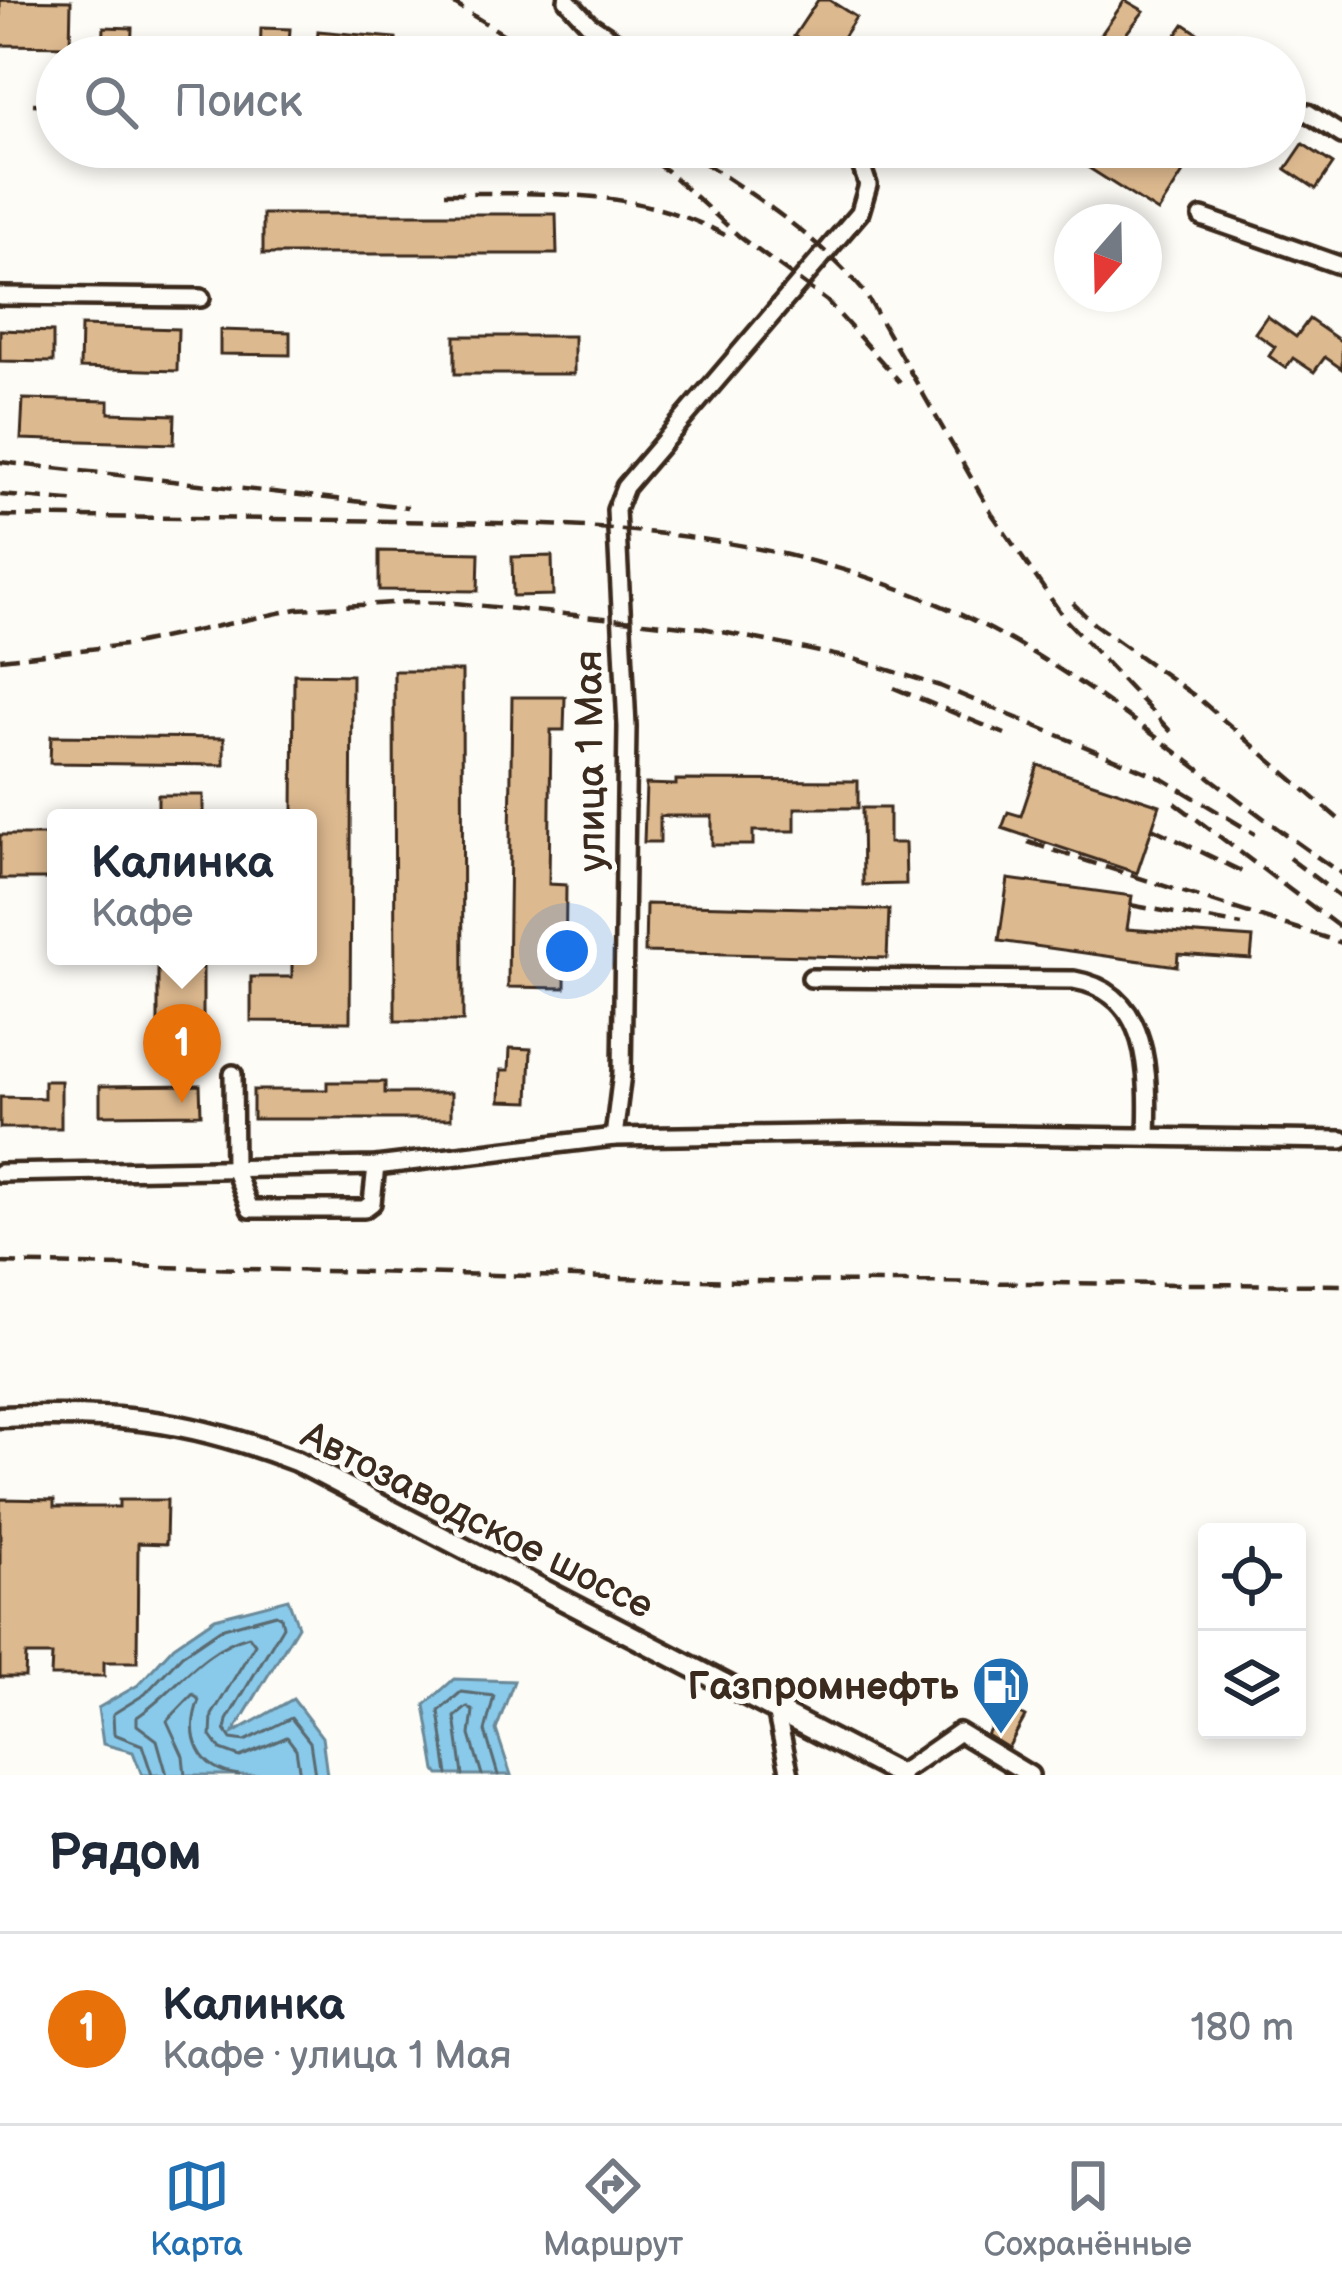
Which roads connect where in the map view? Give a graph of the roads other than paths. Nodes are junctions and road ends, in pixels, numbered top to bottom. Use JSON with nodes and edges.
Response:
{"nodes":[{"id":1,"x":567,"y":0,"type":"edge"},
{"id":2,"x":607,"y":36,"type":"edge"},
{"id":3,"x":1309,"y":113,"type":"dead end"},
{"id":4,"x":1342,"y":135,"type":"edge"},
{"id":5,"x":862,"y":168,"type":"edge"},
{"id":6,"x":1202,"y":217,"type":"dead end"},
{"id":7,"x":1342,"y":266,"type":"edge"},
{"id":8,"x":0,"y":296,"type":"edge"},
{"id":9,"x":200,"y":298,"type":"dead end"},
{"id":10,"x":812,"y":978,"type":"dead end"},
{"id":11,"x":233,"y":1074,"type":"dead end"},
{"id":12,"x":614,"y":1137,"type":"junction"},
{"id":13,"x":1148,"y":1137,"type":"junction"},
{"id":14,"x":1342,"y":1140,"type":"edge"},
{"id":15,"x":376,"y":1166,"type":"junction"},
{"id":16,"x":234,"y":1168,"type":"junction"},
{"id":17,"x":0,"y":1173,"type":"edge"},
{"id":18,"x":0,"y":1417,"type":"edge"},
{"id":19,"x":776,"y":1710,"type":"junction"},
{"id":20,"x":790,"y":1775,"type":"edge"},
{"id":21,"x":899,"y":1775,"type":"edge"},
{"id":22,"x":1030,"y":1775,"type":"edge"}],
"edges":[{"from":1,"to":2,"type":"street"},
{"from":3,"to":4,"type":"street"},
{"from":5,"to":12,"type":"street","name":"улица 1 Мая"},
{"from":6,"to":7,"type":"street"},
{"from":8,"to":9,"type":"street"},
{"from":10,"to":13,"type":"street"},
{"from":11,"to":16,"type":"street"},
{"from":12,"to":13,"type":"street"},
{"from":12,"to":15,"type":"street"},
{"from":13,"to":14,"type":"street"},
{"from":15,"to":16,"type":"street"},
{"from":15,"to":16,"type":"street"},
{"from":16,"to":17,"type":"street"},
{"from":18,"to":19,"type":"main road","name":"Автозаводское шоссе"},
{"from":19,"to":20,"type":"street"},
{"from":19,"to":21,"type":"main road","name":"Автозаводское шоссе"},
{"from":21,"to":22,"type":"street"}]}
